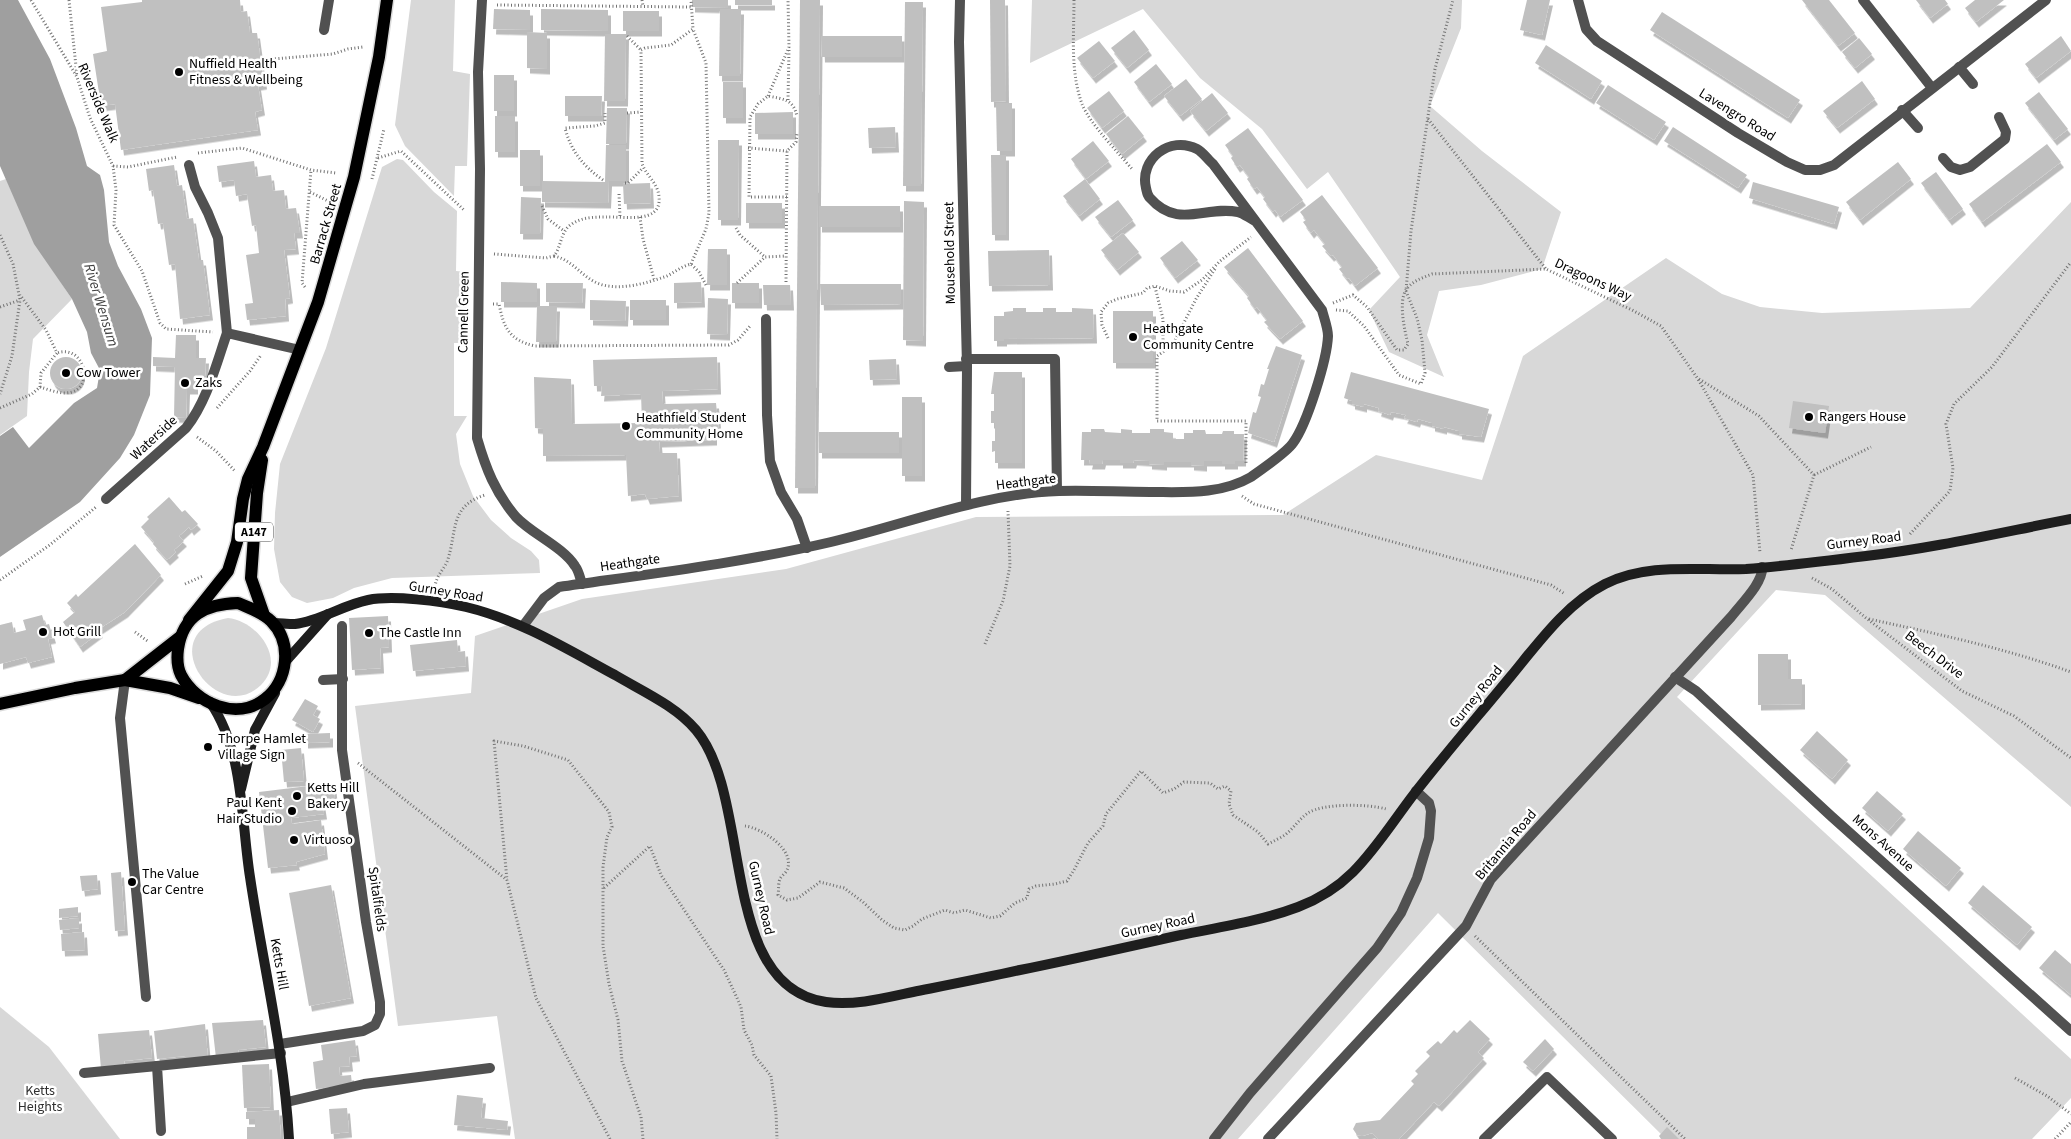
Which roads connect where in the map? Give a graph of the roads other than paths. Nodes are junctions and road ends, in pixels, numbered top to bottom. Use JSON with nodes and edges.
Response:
{"nodes":[{"id":1,"x":329,"y":0,"type":"edge"},
{"id":2,"x":387,"y":0,"type":"edge"},
{"id":3,"x":960,"y":0,"type":"edge"},
{"id":4,"x":1578,"y":0,"type":"edge"},
{"id":5,"x":1863,"y":0,"type":"edge"},
{"id":6,"x":2046,"y":0,"type":"edge"},
{"id":7,"x":482,"y":2,"type":"edge"},
{"id":8,"x":324,"y":30,"type":"dead end"},
{"id":9,"x":1959,"y":67,"type":"junction"},
{"id":10,"x":1972,"y":84,"type":"dead end"},
{"id":11,"x":1932,"y":88,"type":"junction"},
{"id":12,"x":1902,"y":110,"type":"junction"},
{"id":13,"x":1999,"y":117,"type":"dead end"},
{"id":14,"x":1918,"y":128,"type":"dead end"},
{"id":15,"x":1943,"y":158,"type":"dead end"},
{"id":16,"x":189,"y":165,"type":"dead end"},
{"id":17,"x":1255,"y":221,"type":"junction"},
{"id":18,"x":766,"y":319,"type":"road end"},
{"id":19,"x":227,"y":333,"type":"junction"},
{"id":20,"x":300,"y":350,"type":"junction"},
{"id":21,"x":966,"y":362,"type":"junction"},
{"id":22,"x":949,"y":367,"type":"dead end"},
{"id":23,"x":263,"y":447,"type":"junction"},
{"id":24,"x":1057,"y":491,"type":"junction"},
{"id":25,"x":106,"y":499,"type":"road end"},
{"id":26,"x":966,"y":505,"type":"junction"},
{"id":27,"x":2071,"y":519,"type":"edge"},
{"id":28,"x":807,"y":548,"type":"junction"},
{"id":29,"x":1762,"y":567,"type":"junction"},
{"id":30,"x":582,"y":584,"type":"junction"},
{"id":31,"x":328,"y":613,"type":"junction"},
{"id":32,"x":268,"y":619,"type":"junction"},
{"id":33,"x":189,"y":620,"type":"junction"},
{"id":34,"x":342,"y":626,"type":"dead end"},
{"id":35,"x":523,"y":626,"type":"junction"},
{"id":36,"x":180,"y":637,"type":"junction"},
{"id":37,"x":286,"y":661,"type":"junction"},
{"id":38,"x":1675,"y":677,"type":"junction"},
{"id":39,"x":343,"y":678,"type":"junction"},
{"id":40,"x":125,"y":680,"type":"junction"},
{"id":41,"x":323,"y":680,"type":"dead end"},
{"id":42,"x":280,"y":683,"type":"junction"},
{"id":43,"x":206,"y":700,"type":"junction"},
{"id":44,"x":0,"y":704,"type":"edge"},
{"id":45,"x":1416,"y":791,"type":"junction"},
{"id":46,"x":240,"y":794,"type":"junction"},
{"id":47,"x":146,"y":997,"type":"dead end"},
{"id":48,"x":2071,"y":1031,"type":"edge"},
{"id":49,"x":280,"y":1049,"type":"junction"},
{"id":50,"x":157,"y":1066,"type":"junction"},
{"id":51,"x":490,"y":1068,"type":"dead end"},
{"id":52,"x":84,"y":1073,"type":"dead end"},
{"id":53,"x":287,"y":1102,"type":"junction"},
{"id":54,"x":161,"y":1131,"type":"dead end"},
{"id":55,"x":289,"y":1139,"type":"edge"},
{"id":56,"x":1214,"y":1139,"type":"edge"},
{"id":57,"x":1268,"y":1139,"type":"edge"},
{"id":58,"x":1484,"y":1139,"type":"edge"},
{"id":59,"x":1612,"y":1139,"type":"edge"}],
"edges":[{"from":1,"to":8,"type":"street"},
{"from":2,"to":20,"type":"main road","name":"Barrack Street","number":"A147"},
{"from":3,"to":21,"type":"street","name":"Mousehold Street"},
{"from":4,"to":12,"type":"street","name":"Lavengro Road"},
{"from":5,"to":11,"type":"street"},
{"from":6,"to":9,"type":"street","name":"Lavengro Road"},
{"from":7,"to":30,"type":"street","name":"Cannell Green"},
{"from":9,"to":10,"type":"street"},
{"from":9,"to":11,"type":"street","name":"Lavengro Road"},
{"from":11,"to":12,"type":"street","name":"Lavengro Road"},
{"from":12,"to":14,"type":"street"},
{"from":13,"to":15,"type":"street"},
{"from":16,"to":19,"type":"street"},
{"from":17,"to":17,"type":"street","name":"Heathgate"},
{"from":17,"to":24,"type":"street","name":"Heathgate"},
{"from":18,"to":28,"type":"street"},
{"from":19,"to":20,"type":"street"},
{"from":19,"to":25,"type":"street","name":"Waterside"},
{"from":20,"to":23,"type":"main road","name":"Barrack Street","number":"A147"},
{"from":21,"to":22,"type":"street"},
{"from":21,"to":24,"type":"street"},
{"from":21,"to":26,"type":"street","name":"Mousehold Street"},
{"from":23,"to":32,"type":"main road","name":"Barrack Street","number":"A147"},
{"from":23,"to":33,"type":"main road","name":"Barrack Street","number":"A147"},
{"from":24,"to":26,"type":"street","name":"Heathgate"},
{"from":26,"to":28,"type":"street","name":"Heathgate"},
{"from":27,"to":29,"type":"street","name":"Gurney Road"},
{"from":28,"to":30,"type":"street","name":"Heathgate"},
{"from":29,"to":38,"type":"street","name":"Britannia Road"},
{"from":29,"to":45,"type":"street","name":"Gurney Road"},
{"from":30,"to":35,"type":"street","name":"Heathgate"},
{"from":31,"to":32,"type":"street","name":"Gurney Road"},
{"from":31,"to":35,"type":"street","name":"Gurney Road"},
{"from":31,"to":37,"type":"street"},
{"from":32,"to":33,"type":"main road"},
{"from":32,"to":37,"type":"main road","number":"A147"},
{"from":33,"to":36,"type":"main road","number":"A147"},
{"from":34,"to":39,"type":"street","name":"Spitalfields"},
{"from":35,"to":45,"type":"street","name":"Gurney Road"},
{"from":36,"to":40,"type":"main road","number":"A147"},
{"from":36,"to":43,"type":"main road","number":"A147"},
{"from":37,"to":42,"type":"main road","number":"A147"},
{"from":38,"to":48,"type":"street","name":"Mons Avenue"},
{"from":38,"to":57,"type":"street","name":"Britannia Road"},
{"from":39,"to":41,"type":"street"},
{"from":39,"to":49,"type":"street","name":"Spitalfields"},
{"from":40,"to":43,"type":"main road","number":"A147"},
{"from":40,"to":44,"type":"main road","number":"A147"},
{"from":40,"to":47,"type":"street"},
{"from":42,"to":43,"type":"main road","number":"A147"},
{"from":42,"to":46,"type":"street","name":"Ketts Hill"},
{"from":43,"to":46,"type":"street","name":"Ketts Hill"},
{"from":45,"to":56,"type":"street"},
{"from":46,"to":49,"type":"street","name":"Ketts Hill"},
{"from":49,"to":50,"type":"street","name":"Spitalfields"},
{"from":49,"to":53,"type":"street","name":"Ketts Hill"},
{"from":50,"to":52,"type":"street","name":"Spitalfields"},
{"from":50,"to":54,"type":"street"},
{"from":51,"to":53,"type":"street"},
{"from":53,"to":55,"type":"street","name":"Ketts Hill"},
{"from":58,"to":59,"type":"street"}]}
